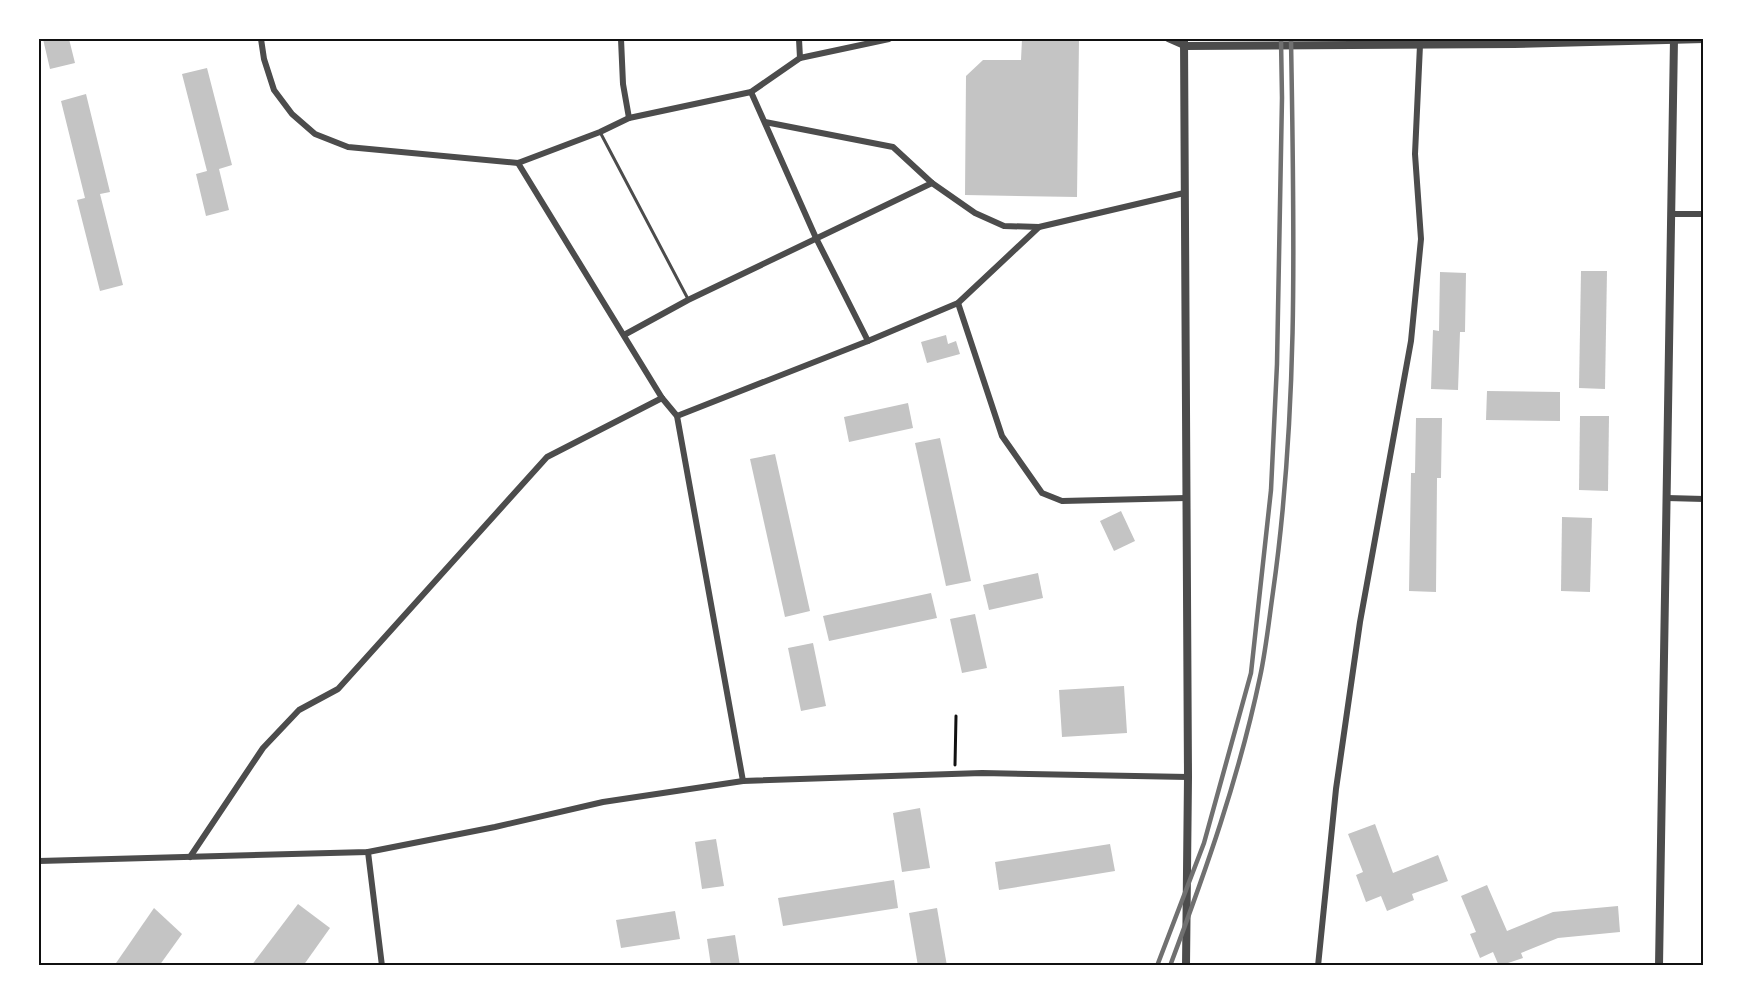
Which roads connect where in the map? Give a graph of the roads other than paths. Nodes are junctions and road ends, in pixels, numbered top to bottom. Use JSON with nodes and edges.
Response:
{"nodes":[{"id":1,"x":261,"y":39,"type":"edge"},
{"id":2,"x":621,"y":39,"type":"edge"},
{"id":3,"x":800,"y":39,"type":"edge"},
{"id":4,"x":889,"y":39,"type":"edge"},
{"id":5,"x":1168,"y":39,"type":"edge"},
{"id":6,"x":1674,"y":39,"type":"edge"},
{"id":7,"x":1704,"y":39,"type":"edge"},
{"id":8,"x":1514,"y":41,"type":"edge"},
{"id":9,"x":1184,"y":42,"type":"edge"},
{"id":10,"x":1420,"y":45,"type":"junction"},
{"id":11,"x":800,"y":58,"type":"junction"},
{"id":12,"x":751,"y":92,"type":"junction"},
{"id":13,"x":629,"y":118,"type":"junction"},
{"id":14,"x":765,"y":122,"type":"junction"},
{"id":15,"x":600,"y":132,"type":"junction"},
{"id":16,"x":518,"y":163,"type":"junction"},
{"id":17,"x":932,"y":183,"type":"junction"},
{"id":18,"x":1184,"y":193,"type":"junction"},
{"id":19,"x":1671,"y":214,"type":"junction"},
{"id":20,"x":1704,"y":214,"type":"edge"},
{"id":21,"x":1039,"y":227,"type":"junction"},
{"id":22,"x":816,"y":238,"type":"junction"},
{"id":23,"x":688,"y":300,"type":"junction"},
{"id":24,"x":958,"y":303,"type":"junction"},
{"id":25,"x":624,"y":335,"type":"junction"},
{"id":26,"x":868,"y":341,"type":"junction"},
{"id":27,"x":662,"y":398,"type":"junction"},
{"id":28,"x":678,"y":416,"type":"junction"},
{"id":29,"x":1186,"y":498,"type":"junction"},
{"id":30,"x":1667,"y":498,"type":"junction"},
{"id":31,"x":1704,"y":500,"type":"edge"},
{"id":32,"x":1188,"y":777,"type":"junction"},
{"id":33,"x":743,"y":781,"type":"junction"},
{"id":34,"x":368,"y":852,"type":"junction"},
{"id":35,"x":190,"y":857,"type":"junction"},
{"id":36,"x":39,"y":861,"type":"edge"},
{"id":37,"x":382,"y":966,"type":"edge"},
{"id":38,"x":1186,"y":966,"type":"edge"},
{"id":39,"x":1318,"y":966,"type":"edge"},
{"id":40,"x":1659,"y":966,"type":"edge"}],
"edges":[{"from":1,"to":16,"type":"street"},
{"from":2,"to":13,"type":"street"},
{"from":3,"to":11,"type":"street"},
{"from":4,"to":11,"type":"street"},
{"from":5,"to":9,"type":"street"},
{"from":6,"to":7,"type":"street"},
{"from":6,"to":8,"type":"street"},
{"from":6,"to":19,"type":"street"},
{"from":8,"to":10,"type":"street"},
{"from":9,"to":10,"type":"street"},
{"from":9,"to":18,"type":"street"},
{"from":10,"to":39,"type":"street"},
{"from":11,"to":12,"type":"street"},
{"from":12,"to":13,"type":"street"},
{"from":12,"to":14,"type":"street"},
{"from":13,"to":15,"type":"street"},
{"from":14,"to":17,"type":"street"},
{"from":14,"to":22,"type":"street"},
{"from":15,"to":16,"type":"street"},
{"from":15,"to":23,"type":"lane"},
{"from":16,"to":25,"type":"street"},
{"from":17,"to":21,"type":"street"},
{"from":17,"to":22,"type":"street"},
{"from":18,"to":21,"type":"street"},
{"from":18,"to":29,"type":"street"},
{"from":19,"to":20,"type":"street"},
{"from":19,"to":30,"type":"street"},
{"from":21,"to":24,"type":"street"},
{"from":22,"to":23,"type":"street"},
{"from":22,"to":26,"type":"street"},
{"from":23,"to":25,"type":"street"},
{"from":24,"to":26,"type":"street"},
{"from":24,"to":29,"type":"street"},
{"from":25,"to":27,"type":"street"},
{"from":26,"to":28,"type":"street"},
{"from":27,"to":28,"type":"street"},
{"from":27,"to":35,"type":"street"},
{"from":28,"to":33,"type":"street"},
{"from":29,"to":32,"type":"street"},
{"from":30,"to":31,"type":"street"},
{"from":30,"to":40,"type":"street"},
{"from":32,"to":33,"type":"street"},
{"from":32,"to":38,"type":"street"},
{"from":33,"to":34,"type":"street"},
{"from":34,"to":35,"type":"street"},
{"from":34,"to":37,"type":"street"},
{"from":35,"to":36,"type":"street"}]}
